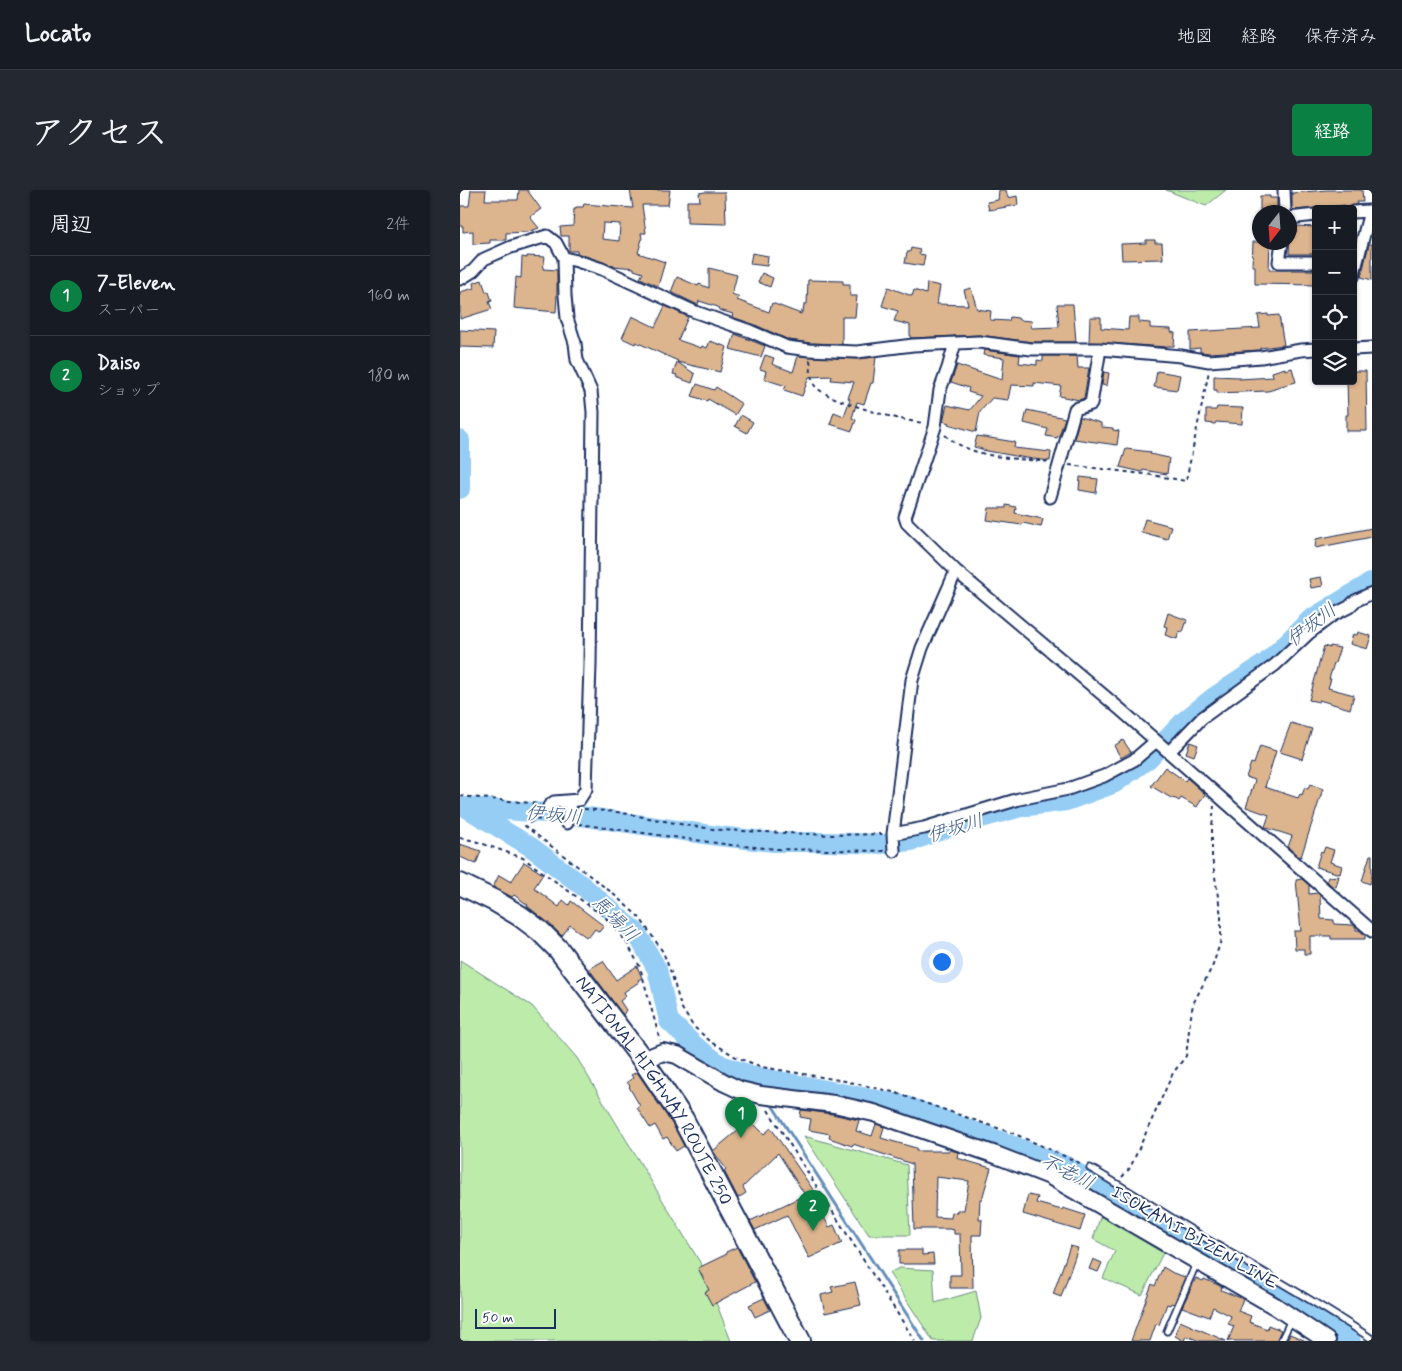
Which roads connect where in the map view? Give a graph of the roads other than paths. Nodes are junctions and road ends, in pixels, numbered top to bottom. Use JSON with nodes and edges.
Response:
{"nodes":[{"id":1,"x":1284,"y":190,"type":"edge"},
{"id":2,"x":1284,"y":205,"type":"edge"},
{"id":3,"x":1357,"y":212,"type":"edge"},
{"id":4,"x":1312,"y":215,"type":"edge"},
{"id":5,"x":1297,"y":217,"type":"edge"},
{"id":6,"x":1281,"y":250,"type":"edge"},
{"id":7,"x":564,"y":258,"type":"junction"},
{"id":8,"x":1312,"y":262,"type":"edge"},
{"id":9,"x":1357,"y":262,"type":"edge"},
{"id":10,"x":460,"y":280,"type":"edge"},
{"id":11,"x":956,"y":343,"type":"junction"},
{"id":12,"x":1357,"y":348,"type":"edge"},
{"id":13,"x":1372,"y":348,"type":"edge"},
{"id":14,"x":1100,"y":349,"type":"junction"},
{"id":15,"x":1312,"y":349,"type":"edge"},
{"id":16,"x":1050,"y":496,"type":"dead end"},
{"id":17,"x":956,"y":571,"type":"junction"},
{"id":18,"x":1372,"y":593,"type":"edge"},
{"id":19,"x":1162,"y":746,"type":"junction"},
{"id":20,"x":549,"y":806,"type":"road end"},
{"id":21,"x":460,"y":884,"type":"edge"},
{"id":22,"x":1372,"y":931,"type":"edge"},
{"id":23,"x":643,"y":1060,"type":"junction"},
{"id":24,"x":1090,"y":1168,"type":"road end"},
{"id":25,"x":1198,"y":1261,"type":"junction"},
{"id":26,"x":1292,"y":1318,"type":"junction"},
{"id":27,"x":1167,"y":1332,"type":"dead end"},
{"id":28,"x":1372,"y":1339,"type":"edge"},
{"id":29,"x":800,"y":1341,"type":"edge"},
{"id":30,"x":1281,"y":1341,"type":"edge"},
{"id":31,"x":1328,"y":1341,"type":"edge"}],
"edges":[{"from":1,"to":2,"type":"street"},
{"from":3,"to":9,"type":"street"},
{"from":4,"to":5,"type":"street"},
{"from":6,"to":8,"type":"street"},
{"from":7,"to":10,"type":"street"},
{"from":7,"to":11,"type":"street"},
{"from":7,"to":20,"type":"street"},
{"from":11,"to":14,"type":"street"},
{"from":11,"to":17,"type":"street"},
{"from":12,"to":13,"type":"street"},
{"from":14,"to":15,"type":"street"},
{"from":14,"to":16,"type":"street"},
{"from":17,"to":19,"type":"street"},
{"from":17,"to":19,"type":"street"},
{"from":18,"to":19,"type":"street"},
{"from":19,"to":22,"type":"street"},
{"from":21,"to":23,"type":"highway","name":"NATIONAL HIGHWAY ROUTE 250"},
{"from":23,"to":25,"type":"main road","name":"ISOKAMI BIZEN LINE"},
{"from":23,"to":29,"type":"highway","name":"NATIONAL HIGHWAY ROUTE 250"},
{"from":24,"to":28,"type":"lane"},
{"from":25,"to":26,"type":"main road","name":"ISOKAMI BIZEN LINE"},
{"from":25,"to":27,"type":"lane"},
{"from":26,"to":30,"type":"lane"},
{"from":26,"to":31,"type":"main road","name":"ISOKAMI BIZEN LINE"}]}
